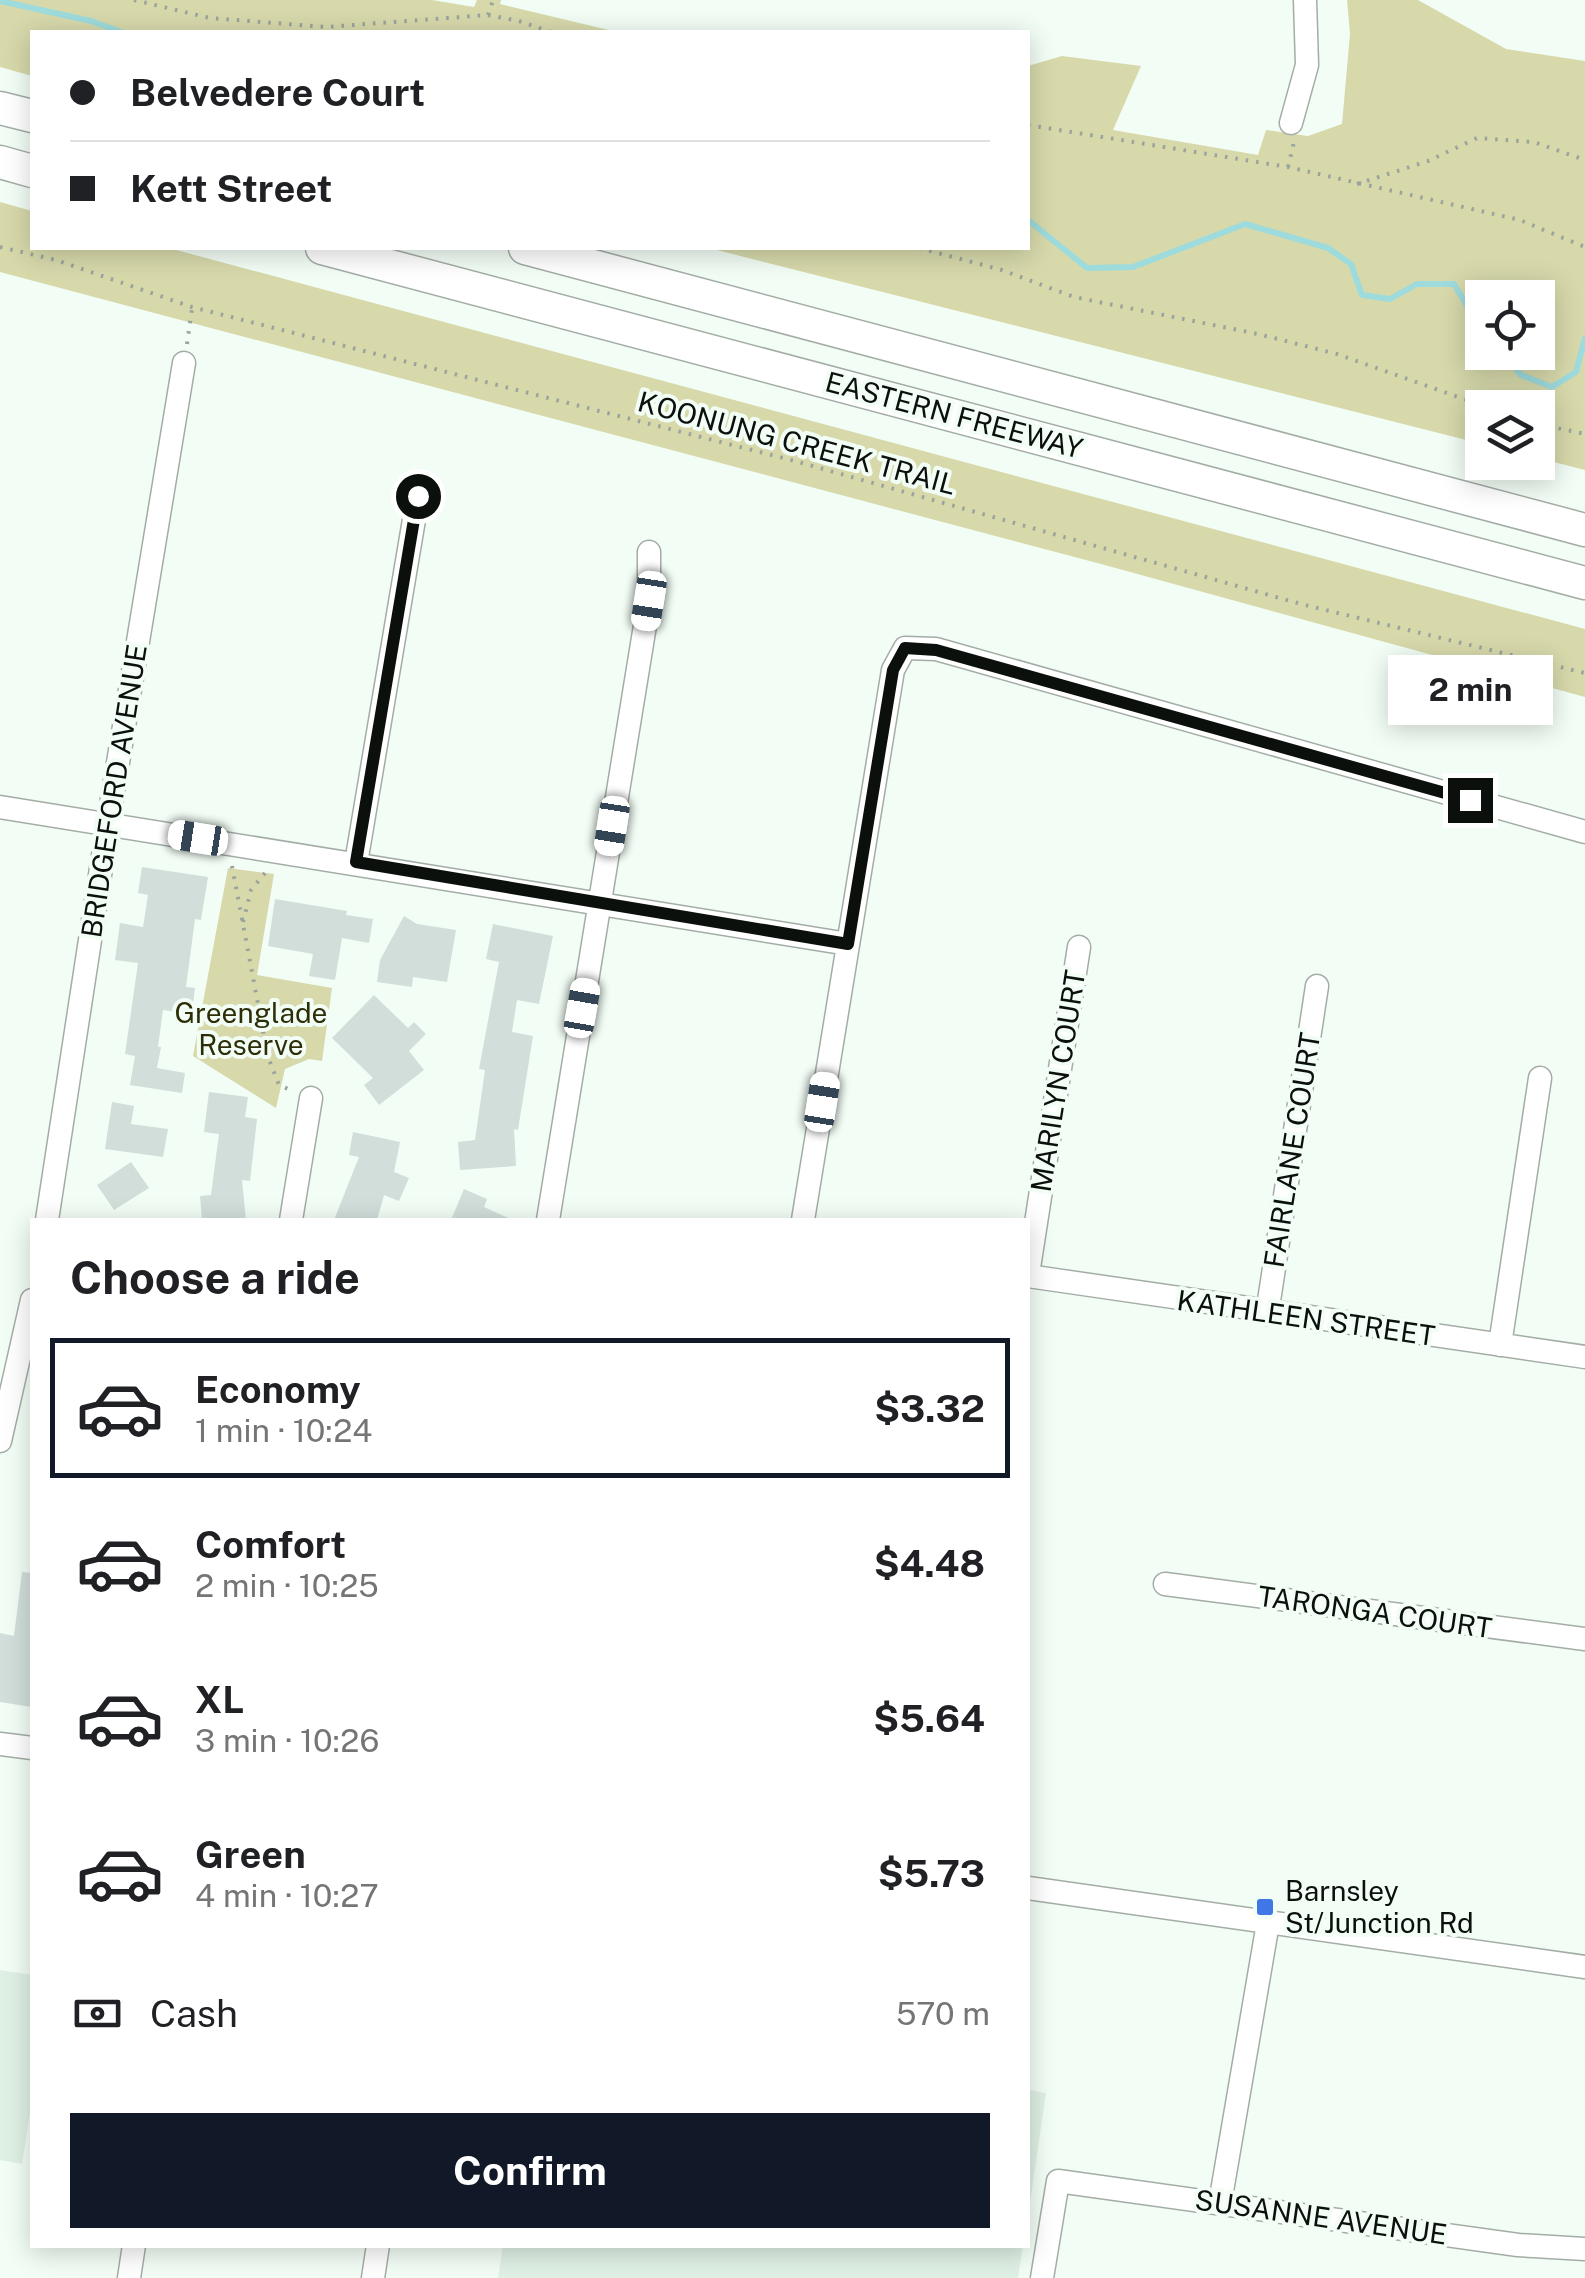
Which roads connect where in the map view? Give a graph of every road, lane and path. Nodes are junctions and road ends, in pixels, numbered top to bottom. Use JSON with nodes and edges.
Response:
{"nodes":[{"id":1,"x":134,"y":0,"type":"edge"},
{"id":2,"x":493,"y":0,"type":"edge"},
{"id":3,"x":1305,"y":0,"type":"edge"},
{"id":4,"x":488,"y":15,"type":"junction"},
{"id":5,"x":545,"y":30,"type":"edge"},
{"id":6,"x":0,"y":108,"type":"edge"},
{"id":7,"x":30,"y":116,"type":"edge"},
{"id":8,"x":1291,"y":123,"type":"dead end"},
{"id":9,"x":1030,"y":126,"type":"edge"},
{"id":10,"x":1585,"y":160,"type":"edge"},
{"id":11,"x":0,"y":162,"type":"edge"},
{"id":12,"x":30,"y":170,"type":"edge"},
{"id":13,"x":1356,"y":184,"type":"junction"},
{"id":14,"x":0,"y":247,"type":"edge"},
{"id":15,"x":1585,"y":247,"type":"edge"},
{"id":16,"x":330,"y":250,"type":"edge"},
{"id":17,"x":533,"y":250,"type":"edge"},
{"id":18,"x":927,"y":250,"type":"edge"},
{"id":19,"x":192,"y":306,"type":"junction"},
{"id":20,"x":184,"y":363,"type":"joint"},
{"id":21,"x":1465,"y":400,"type":"edge"},
{"id":22,"x":1555,"y":428,"type":"edge"},
{"id":23,"x":1585,"y":434,"type":"edge"},
{"id":24,"x":418,"y":496,"type":"dead end"},
{"id":25,"x":1585,"y":530,"type":"edge"},
{"id":26,"x":649,"y":552,"type":"dead end"},
{"id":27,"x":1585,"y":583,"type":"edge"},
{"id":28,"x":1585,"y":673,"type":"edge"},
{"id":29,"x":0,"y":807,"type":"edge"},
{"id":30,"x":108,"y":823,"type":"junction"},
{"id":31,"x":1585,"y":832,"type":"edge"},
{"id":32,"x":228,"y":843,"type":"junction"},
{"id":33,"x":282,"y":852,"type":"junction"},
{"id":34,"x":356,"y":862,"type":"junction"},
{"id":35,"x":600,"y":902,"type":"junction"},
{"id":36,"x":242,"y":927,"type":"junction"},
{"id":37,"x":848,"y":944,"type":"junction"},
{"id":38,"x":1079,"y":947,"type":"dead end"},
{"id":39,"x":1317,"y":986,"type":"dead end"},
{"id":40,"x":1540,"y":1078,"type":"dead end"},
{"id":41,"x":311,"y":1098,"type":"joint"},
{"id":42,"x":47,"y":1218,"type":"edge"},
{"id":43,"x":291,"y":1218,"type":"edge"},
{"id":44,"x":548,"y":1218,"type":"edge"},
{"id":45,"x":803,"y":1218,"type":"edge"},
{"id":46,"x":1030,"y":1262,"type":"edge"},
{"id":47,"x":1030,"y":1275,"type":"edge"},
{"id":48,"x":30,"y":1309,"type":"edge"},
{"id":49,"x":1267,"y":1314,"type":"junction"},
{"id":50,"x":1500,"y":1345,"type":"junction"},
{"id":51,"x":1585,"y":1357,"type":"edge"},
{"id":52,"x":0,"y":1442,"type":"edge"},
{"id":53,"x":1165,"y":1584,"type":"dead end"},
{"id":54,"x":1585,"y":1639,"type":"edge"},
{"id":55,"x":0,"y":1744,"type":"edge"},
{"id":56,"x":30,"y":1748,"type":"edge"},
{"id":57,"x":1030,"y":1888,"type":"edge"},
{"id":58,"x":1268,"y":1923,"type":"junction"},
{"id":59,"x":1585,"y":1967,"type":"edge"},
{"id":60,"x":1220,"y":2203,"type":"junction"},
{"id":61,"x":134,"y":2248,"type":"edge"},
{"id":62,"x":378,"y":2248,"type":"edge"},
{"id":63,"x":1585,"y":2249,"type":"edge"},
{"id":64,"x":129,"y":2278,"type":"edge"},
{"id":65,"x":373,"y":2278,"type":"edge"},
{"id":66,"x":1042,"y":2278,"type":"edge"}],
"edges":[{"from":1,"to":4,"type":"path"},
{"from":2,"to":4,"type":"path"},
{"from":3,"to":8,"type":"street"},
{"from":4,"to":5,"type":"path"},
{"from":6,"to":7,"type":"highway"},
{"from":9,"to":13,"type":"path"},
{"from":10,"to":13,"type":"path"},
{"from":11,"to":12,"type":"highway"},
{"from":13,"to":15,"type":"path"},
{"from":14,"to":19,"type":"path","name":"KOONUNG CREEK TRAIL"},
{"from":16,"to":27,"type":"highway","name":"EASTERN FREEWAY"},
{"from":17,"to":25,"type":"highway","name":"EASTERN FREEWAY"},
{"from":18,"to":21,"type":"path"},
{"from":19,"to":20,"type":"path"},
{"from":19,"to":28,"type":"path","name":"KOONUNG CREEK TRAIL"},
{"from":20,"to":30,"type":"street","name":"BRIDGEFORD AVENUE"},
{"from":22,"to":23,"type":"path"},
{"from":24,"to":34,"type":"street"},
{"from":26,"to":35,"type":"street"},
{"from":29,"to":30,"type":"street"},
{"from":30,"to":32,"type":"street"},
{"from":30,"to":42,"type":"street","name":"BRIDGEFORD AVENUE"},
{"from":31,"to":37,"type":"street"},
{"from":32,"to":33,"type":"street"},
{"from":32,"to":36,"type":"path"},
{"from":33,"to":34,"type":"street"},
{"from":33,"to":36,"type":"path"},
{"from":34,"to":35,"type":"street"},
{"from":35,"to":37,"type":"street"},
{"from":35,"to":44,"type":"street"},
{"from":36,"to":41,"type":"path"},
{"from":37,"to":45,"type":"street"},
{"from":38,"to":46,"type":"street","name":"MARILYN COURT"},
{"from":39,"to":49,"type":"street","name":"FAIRLANE COURT"},
{"from":40,"to":50,"type":"street"},
{"from":41,"to":43,"type":"street"},
{"from":47,"to":49,"type":"street","name":"KATHLEEN STREET"},
{"from":48,"to":52,"type":"street"},
{"from":49,"to":50,"type":"street","name":"KATHLEEN STREET"},
{"from":50,"to":51,"type":"street","name":"KATHLEEN STREET"},
{"from":53,"to":54,"type":"street","name":"TARONGA COURT"},
{"from":55,"to":56,"type":"street"},
{"from":57,"to":58,"type":"street"},
{"from":58,"to":59,"type":"street"},
{"from":58,"to":60,"type":"street"},
{"from":60,"to":63,"type":"street","name":"SUSANNE AVENUE"},
{"from":60,"to":66,"type":"street","name":"SUSANNE AVENUE"},
{"from":61,"to":64,"type":"street"},
{"from":62,"to":65,"type":"street"}]}
